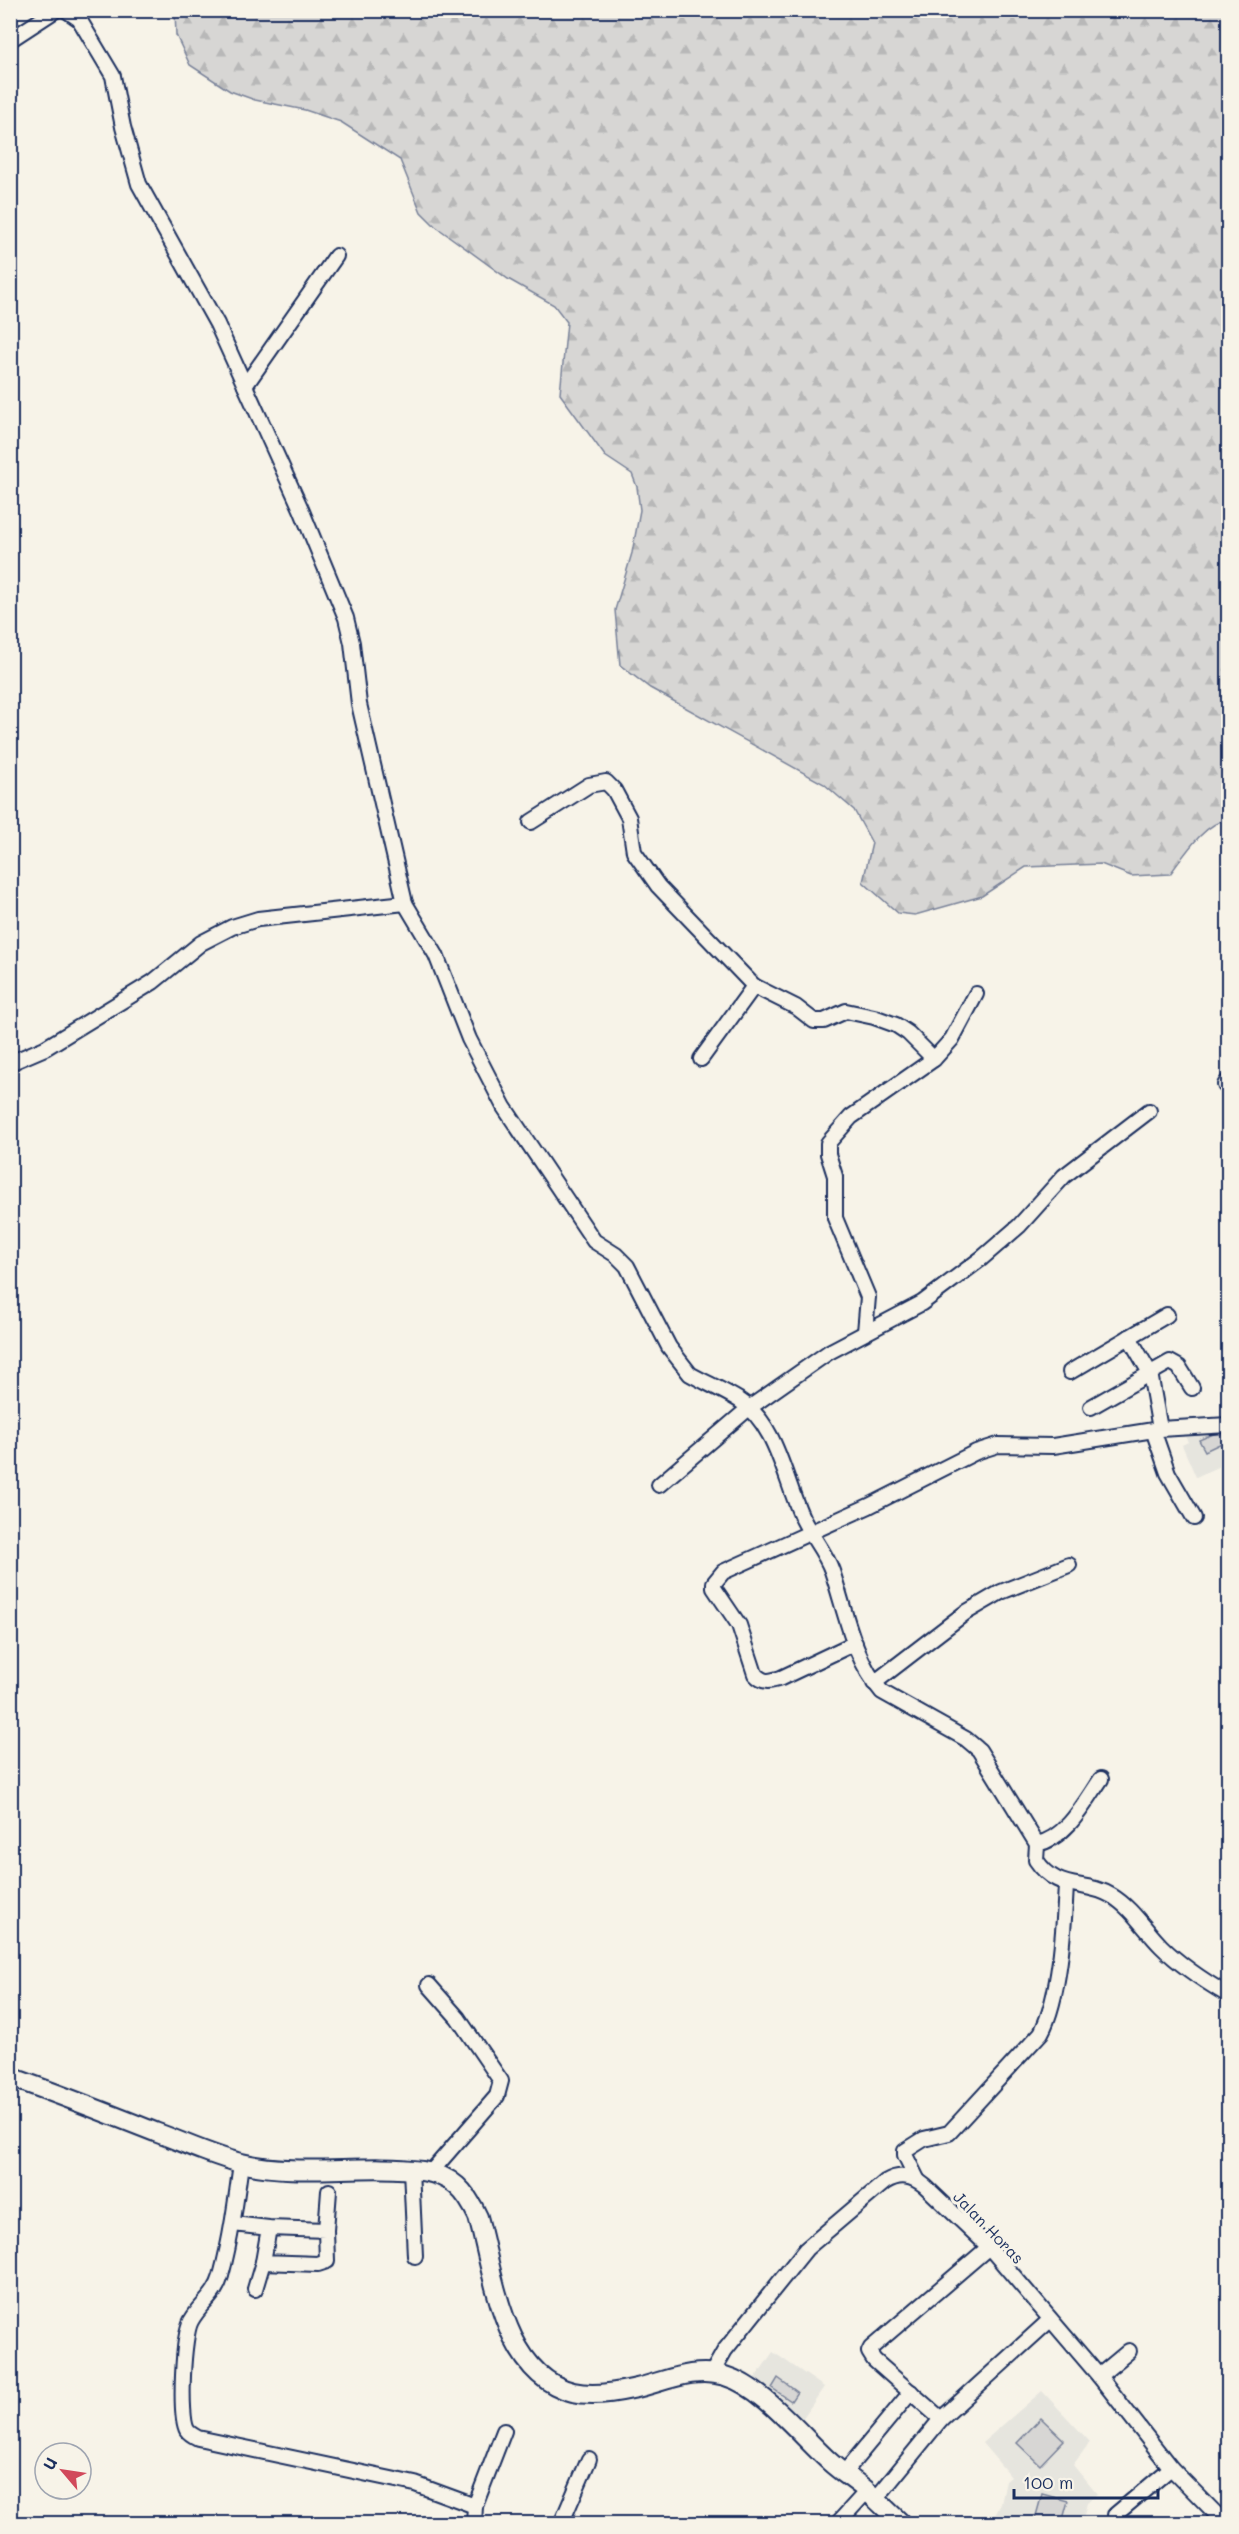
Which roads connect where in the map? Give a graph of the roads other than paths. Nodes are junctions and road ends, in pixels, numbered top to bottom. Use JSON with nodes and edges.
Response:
{"nodes":[{"id":1,"x":56,"y":10,"type":"edge"},
{"id":2,"x":66,"y":10,"type":"edge"},
{"id":3,"x":10,"y":40,"type":"edge"},
{"id":4,"x":336,"y":256,"type":"dead end"},
{"id":5,"x":245,"y":386,"type":"junction"},
{"id":6,"x":531,"y":822,"type":"dead end"},
{"id":7,"x":405,"y":903,"type":"junction"},
{"id":8,"x":754,"y":986,"type":"junction"},
{"id":9,"x":976,"y":994,"type":"dead end"},
{"id":10,"x":701,"y":1059,"type":"dead end"},
{"id":11,"x":934,"y":1059,"type":"junction"},
{"id":12,"x":10,"y":1063,"type":"edge"},
{"id":13,"x":1149,"y":1111,"type":"dead end"},
{"id":14,"x":1167,"y":1315,"type":"dead end"},
{"id":15,"x":865,"y":1332,"type":"junction"},
{"id":16,"x":1130,"y":1337,"type":"junction"},
{"id":17,"x":1070,"y":1372,"type":"dead end"},
{"id":18,"x":1150,"y":1373,"type":"junction"},
{"id":19,"x":1192,"y":1388,"type":"dead end"},
{"id":20,"x":1091,"y":1407,"type":"dead end"},
{"id":21,"x":749,"y":1408,"type":"junction"},
{"id":22,"x":1228,"y":1425,"type":"edge"},
{"id":23,"x":1156,"y":1429,"type":"junction"},
{"id":24,"x":659,"y":1485,"type":"dead end"},
{"id":25,"x":1194,"y":1518,"type":"dead end"},
{"id":26,"x":810,"y":1533,"type":"junction"},
{"id":27,"x":1069,"y":1565,"type":"dead end"},
{"id":28,"x":855,"y":1643,"type":"junction"},
{"id":29,"x":874,"y":1683,"type":"junction"},
{"id":30,"x":1101,"y":1779,"type":"dead end"},
{"id":31,"x":1037,"y":1844,"type":"junction"},
{"id":32,"x":1066,"y":1885,"type":"junction"},
{"id":33,"x":429,"y":1985,"type":"dead end"},
{"id":34,"x":1228,"y":1995,"type":"edge"},
{"id":35,"x":10,"y":2077,"type":"edge"},
{"id":36,"x":241,"y":2163,"type":"junction"},
{"id":37,"x":411,"y":2169,"type":"junction"},
{"id":38,"x":431,"y":2172,"type":"junction"},
{"id":39,"x":917,"y":2179,"type":"junction"},
{"id":40,"x":329,"y":2191,"type":"dead end"},
{"id":41,"x":233,"y":2224,"type":"junction"},
{"id":42,"x":269,"y":2228,"type":"junction"},
{"id":43,"x":327,"y":2229,"type":"junction"},
{"id":44,"x":988,"y":2247,"type":"junction"},
{"id":45,"x":415,"y":2256,"type":"dead end"},
{"id":46,"x":263,"y":2262,"type":"junction"},
{"id":47,"x":255,"y":2289,"type":"dead end"},
{"id":48,"x":1050,"y":2320,"type":"junction"},
{"id":49,"x":1129,"y":2351,"type":"dead end"},
{"id":50,"x":711,"y":2373,"type":"junction"},
{"id":51,"x":1099,"y":2376,"type":"junction"},
{"id":52,"x":911,"y":2392,"type":"junction"},
{"id":53,"x":941,"y":2419,"type":"junction"},
{"id":54,"x":504,"y":2431,"type":"dead end"},
{"id":55,"x":590,"y":2459,"type":"dead end"},
{"id":56,"x":1170,"y":2468,"type":"junction"},
{"id":57,"x":844,"y":2473,"type":"junction"},
{"id":58,"x":871,"y":2495,"type":"junction"},
{"id":59,"x":475,"y":2506,"type":"junction"},
{"id":60,"x":1114,"y":2515,"type":"dead end"},
{"id":61,"x":474,"y":2523,"type":"edge"},
{"id":62,"x":561,"y":2523,"type":"edge"},
{"id":63,"x":837,"y":2523,"type":"edge"},
{"id":64,"x":902,"y":2523,"type":"edge"},
{"id":65,"x":1226,"y":2523,"type":"edge"}],
"edges":[{"from":1,"to":3,"type":"street"},
{"from":2,"to":5,"type":"street"},
{"from":4,"to":5,"type":"street"},
{"from":5,"to":7,"type":"street"},
{"from":6,"to":8,"type":"street"},
{"from":7,"to":12,"type":"street"},
{"from":7,"to":21,"type":"street"},
{"from":8,"to":10,"type":"street"},
{"from":8,"to":11,"type":"street"},
{"from":9,"to":11,"type":"street"},
{"from":11,"to":15,"type":"street"},
{"from":13,"to":15,"type":"street"},
{"from":14,"to":16,"type":"street"},
{"from":15,"to":21,"type":"street"},
{"from":16,"to":17,"type":"street"},
{"from":16,"to":18,"type":"street"},
{"from":18,"to":19,"type":"street"},
{"from":18,"to":20,"type":"street"},
{"from":18,"to":23,"type":"street"},
{"from":21,"to":24,"type":"street"},
{"from":21,"to":26,"type":"street"},
{"from":22,"to":23,"type":"street"},
{"from":23,"to":25,"type":"street"},
{"from":23,"to":26,"type":"street"},
{"from":26,"to":28,"type":"street"},
{"from":26,"to":28,"type":"street"},
{"from":27,"to":29,"type":"street"},
{"from":28,"to":29,"type":"street"},
{"from":29,"to":31,"type":"street"},
{"from":30,"to":31,"type":"street"},
{"from":31,"to":32,"type":"street"},
{"from":32,"to":34,"type":"street"},
{"from":32,"to":39,"type":"street"},
{"from":33,"to":38,"type":"street"},
{"from":35,"to":36,"type":"main road"},
{"from":36,"to":37,"type":"main road"},
{"from":36,"to":41,"type":"street"},
{"from":37,"to":38,"type":"main road"},
{"from":37,"to":45,"type":"street"},
{"from":38,"to":50,"type":"main road"},
{"from":39,"to":44,"type":"street","name":"Jalan Horas"},
{"from":39,"to":50,"type":"street"},
{"from":40,"to":43,"type":"street"},
{"from":41,"to":42,"type":"street"},
{"from":41,"to":59,"type":"street"},
{"from":42,"to":43,"type":"street"},
{"from":42,"to":46,"type":"street"},
{"from":43,"to":46,"type":"street"},
{"from":44,"to":48,"type":"street","name":"Jalan Horas"},
{"from":44,"to":52,"type":"street"},
{"from":46,"to":47,"type":"street"},
{"from":48,"to":51,"type":"street","name":"Jalan Horas"},
{"from":48,"to":53,"type":"street"},
{"from":49,"to":51,"type":"street"},
{"from":50,"to":57,"type":"main road"},
{"from":51,"to":56,"type":"street","name":"Jalan Horas"},
{"from":52,"to":53,"type":"street"},
{"from":52,"to":57,"type":"street"},
{"from":53,"to":58,"type":"street"},
{"from":54,"to":59,"type":"street"},
{"from":55,"to":62,"type":"street"},
{"from":56,"to":60,"type":"street"},
{"from":56,"to":65,"type":"street","name":"Jalan Horas"},
{"from":57,"to":58,"type":"main road"},
{"from":58,"to":63,"type":"street"},
{"from":58,"to":64,"type":"main road"},
{"from":59,"to":61,"type":"street"}]}
